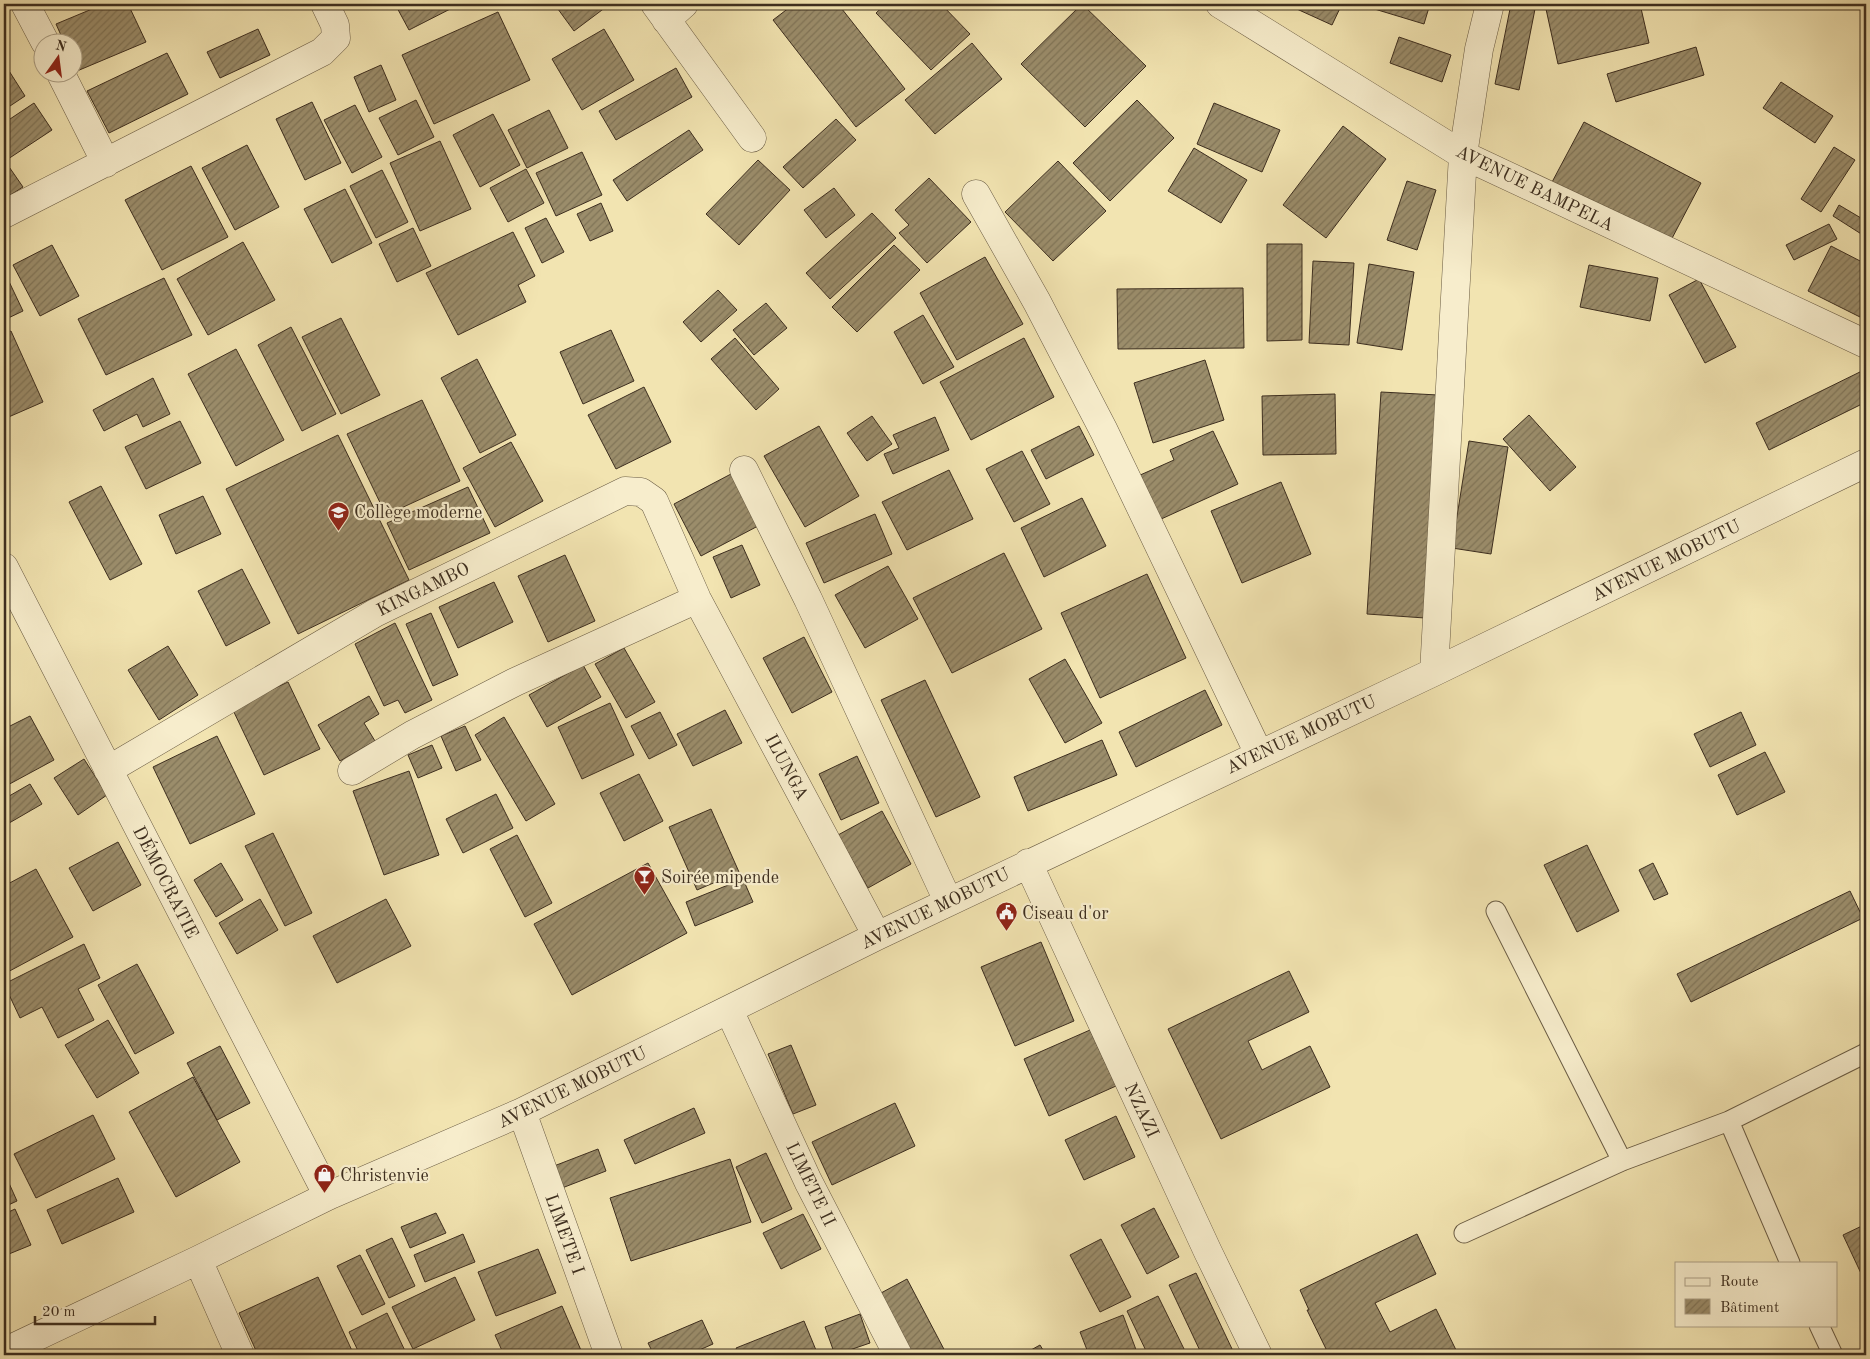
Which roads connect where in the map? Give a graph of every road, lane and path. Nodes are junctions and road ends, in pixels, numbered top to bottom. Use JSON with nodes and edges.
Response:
{"nodes":[{"id":1,"x":25,"y":4,"type":"edge"},
{"id":2,"x":325,"y":4,"type":"edge"},
{"id":3,"x":1220,"y":4,"type":"edge"},
{"id":4,"x":1490,"y":4,"type":"edge"},
{"id":5,"x":668,"y":9,"type":"edge"},
{"id":6,"x":40,"y":32,"type":"edge"},
{"id":7,"x":65,"y":82,"type":"edge"},
{"id":8,"x":752,"y":138,"type":"dead end"},
{"id":9,"x":1463,"y":155,"type":"junction"},
{"id":10,"x":106,"y":163,"type":"junction"},
{"id":11,"x":976,"y":194,"type":"dead end"},
{"id":12,"x":4,"y":214,"type":"edge"},
{"id":13,"x":1866,"y":344,"type":"edge"},
{"id":14,"x":1866,"y":463,"type":"edge"},
{"id":15,"x":744,"y":470,"type":"dead end"},
{"id":16,"x":4,"y":567,"type":"edge"},
{"id":17,"x":697,"y":599,"type":"junction"},
{"id":18,"x":1434,"y":672,"type":"junction"},
{"id":19,"x":1259,"y":754,"type":"junction"},
{"id":20,"x":108,"y":770,"type":"junction"},
{"id":21,"x":352,"y":771,"type":"dead end"},
{"id":22,"x":1028,"y":863,"type":"junction"},
{"id":23,"x":948,"y":901,"type":"junction"},
{"id":24,"x":1496,"y":911,"type":"dead end"},
{"id":25,"x":877,"y":936,"type":"junction"},
{"id":26,"x":729,"y":1010,"type":"junction"},
{"id":27,"x":1866,"y":1052,"type":"edge"},
{"id":28,"x":522,"y":1112,"type":"junction"},
{"id":29,"x":1729,"y":1122,"type":"junction"},
{"id":30,"x":1622,"y":1161,"type":"junction"},
{"id":31,"x":328,"y":1196,"type":"junction"},
{"id":32,"x":1464,"y":1232,"type":"dead end"},
{"id":33,"x":198,"y":1260,"type":"junction"},
{"id":34,"x":1790,"y":1262,"type":"edge"},
{"id":35,"x":1819,"y":1326,"type":"edge"},
{"id":36,"x":4,"y":1352,"type":"edge"},
{"id":37,"x":240,"y":1355,"type":"edge"},
{"id":38,"x":609,"y":1355,"type":"edge"},
{"id":39,"x":898,"y":1355,"type":"edge"},
{"id":40,"x":1258,"y":1355,"type":"edge"},
{"id":41,"x":1833,"y":1355,"type":"edge"}],
"edges":[{"from":1,"to":6,"type":"street"},
{"from":2,"to":10,"type":"street"},
{"from":3,"to":9,"type":"street","name":"AVENUE BAMPELA"},
{"from":4,"to":9,"type":"street"},
{"from":5,"to":8,"type":"street"},
{"from":7,"to":10,"type":"street"},
{"from":9,"to":13,"type":"street","name":"AVENUE BAMPELA"},
{"from":9,"to":18,"type":"street"},
{"from":10,"to":12,"type":"street"},
{"from":11,"to":19,"type":"street"},
{"from":14,"to":18,"type":"street","name":"AVENUE MOBUTU"},
{"from":15,"to":23,"type":"street"},
{"from":16,"to":20,"type":"street","name":"DÉMOCRATIE"},
{"from":17,"to":20,"type":"street","name":"KINGAMBO"},
{"from":17,"to":21,"type":"street"},
{"from":17,"to":25,"type":"street","name":"ILUNGA"},
{"from":18,"to":19,"type":"street","name":"AVENUE MOBUTU"},
{"from":19,"to":22,"type":"street","name":"AVENUE MOBUTU"},
{"from":20,"to":31,"type":"street","name":"DÉMOCRATIE"},
{"from":22,"to":23,"type":"street","name":"AVENUE MOBUTU"},
{"from":22,"to":40,"type":"street","name":"NZAZI"},
{"from":23,"to":25,"type":"street","name":"AVENUE MOBUTU"},
{"from":24,"to":30,"type":"lane"},
{"from":25,"to":26,"type":"street","name":"AVENUE MOBUTU"},
{"from":26,"to":28,"type":"street","name":"AVENUE MOBUTU"},
{"from":26,"to":39,"type":"street","name":"LIMETE II"},
{"from":27,"to":29,"type":"lane"},
{"from":28,"to":31,"type":"street","name":"AVENUE MOBUTU"},
{"from":28,"to":38,"type":"street","name":"LIMETE I"},
{"from":29,"to":30,"type":"lane"},
{"from":29,"to":34,"type":"lane"},
{"from":30,"to":32,"type":"lane"},
{"from":31,"to":33,"type":"street","name":"AVENUE MOBUTU"},
{"from":33,"to":36,"type":"street","name":"AVENUE MOBUTU"},
{"from":33,"to":37,"type":"street"},
{"from":35,"to":41,"type":"lane"}]}
